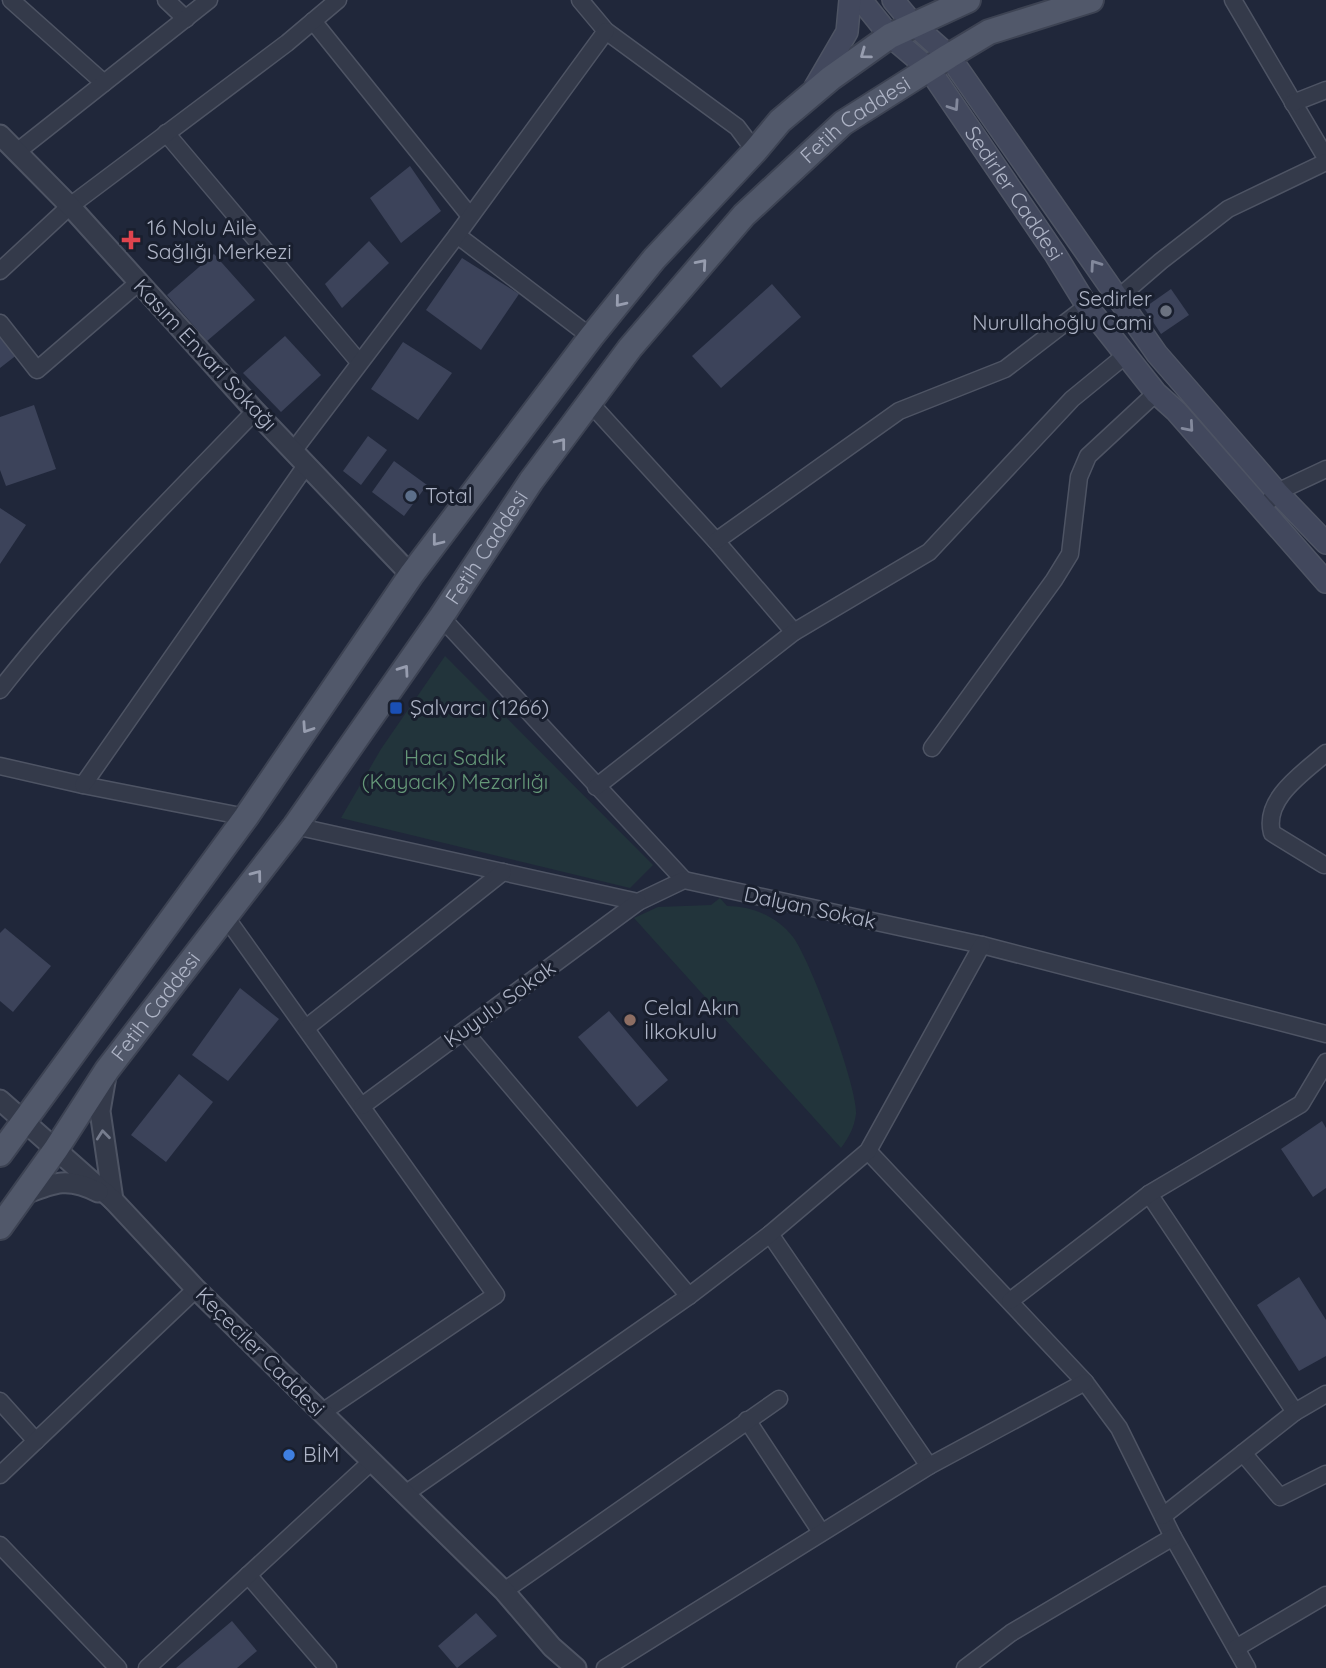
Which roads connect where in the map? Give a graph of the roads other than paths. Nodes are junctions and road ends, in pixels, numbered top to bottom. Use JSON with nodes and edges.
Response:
{"nodes":[{"id":1,"x":11,"y":0,"type":"edge"},
{"id":2,"x":166,"y":0,"type":"edge"},
{"id":3,"x":209,"y":0,"type":"edge"},
{"id":4,"x":338,"y":0,"type":"edge"},
{"id":5,"x":580,"y":0,"type":"edge"},
{"id":6,"x":850,"y":0,"type":"edge"},
{"id":7,"x":862,"y":0,"type":"edge"},
{"id":8,"x":893,"y":0,"type":"edge"},
{"id":9,"x":968,"y":0,"type":"edge"},
{"id":10,"x":1091,"y":0,"type":"edge"},
{"id":11,"x":1233,"y":0,"type":"edge"},
{"id":12,"x":186,"y":19,"type":"junction"},
{"id":13,"x":313,"y":21,"type":"junction"},
{"id":14,"x":913,"y":24,"type":"junction"},
{"id":15,"x":606,"y":32,"type":"junction"},
{"id":16,"x":890,"y":36,"type":"junction"},
{"id":17,"x":939,"y":63,"type":"junction"},
{"id":18,"x":104,"y":83,"type":"junction"},
{"id":19,"x":1326,"y":90,"type":"edge"},
{"id":20,"x":809,"y":97,"type":"junction"},
{"id":21,"x":1293,"y":103,"type":"junction"},
{"id":22,"x":166,"y":133,"type":"junction"},
{"id":23,"x":0,"y":135,"type":"edge"},
{"id":24,"x":18,"y":151,"type":"junction"},
{"id":25,"x":755,"y":151,"type":"junction"},
{"id":26,"x":1326,"y":160,"type":"edge"},
{"id":27,"x":70,"y":206,"type":"junction"},
{"id":28,"x":470,"y":216,"type":"junction"},
{"id":29,"x":457,"y":235,"type":"junction"},
{"id":30,"x":0,"y":271,"type":"edge"},
{"id":31,"x":138,"y":283,"type":"junction"},
{"id":32,"x":1118,"y":298,"type":"junction"},
{"id":33,"x":1087,"y":306,"type":"junction"},
{"id":34,"x":0,"y":323,"type":"edge"},
{"id":35,"x":591,"y":337,"type":"junction"},
{"id":36,"x":1127,"y":355,"type":"junction"},
{"id":37,"x":359,"y":362,"type":"junction"},
{"id":38,"x":1156,"y":393,"type":"junction"},
{"id":39,"x":591,"y":404,"type":"junction"},
{"id":40,"x":255,"y":411,"type":"junction"},
{"id":41,"x":300,"y":457,"type":"junction"},
{"id":42,"x":502,"y":457,"type":"junction"},
{"id":43,"x":1326,"y":469,"type":"edge"},
{"id":44,"x":531,"y":481,"type":"junction"},
{"id":45,"x":1278,"y":492,"type":"junction"},
{"id":46,"x":1261,"y":510,"type":"junction"},
{"id":47,"x":716,"y":541,"type":"junction"},
{"id":48,"x":1326,"y":543,"type":"edge"},
{"id":49,"x":411,"y":575,"type":"junction"},
{"id":50,"x":1326,"y":582,"type":"edge"},
{"id":51,"x":441,"y":617,"type":"junction"},
{"id":52,"x":794,"y":632,"type":"junction"},
{"id":53,"x":0,"y":690,"type":"edge"},
{"id":54,"x":932,"y":748,"type":"dead end"},
{"id":55,"x":1326,"y":753,"type":"edge"},
{"id":56,"x":0,"y":766,"type":"edge"},
{"id":57,"x":83,"y":785,"type":"junction"},
{"id":58,"x":596,"y":787,"type":"junction"},
{"id":59,"x":246,"y":817,"type":"junction"},
{"id":60,"x":295,"y":826,"type":"junction"},
{"id":61,"x":1324,"y":865,"type":"dead end"},
{"id":62,"x":503,"y":872,"type":"junction"},
{"id":63,"x":684,"y":880,"type":"junction"},
{"id":64,"x":638,"y":902,"type":"junction"},
{"id":65,"x":225,"y":916,"type":"junction"},
{"id":66,"x":982,"y":946,"type":"junction"},
{"id":67,"x":306,"y":1028,"type":"junction"},
{"id":68,"x":464,"y":1031,"type":"junction"},
{"id":69,"x":1326,"y":1034,"type":"edge"},
{"id":70,"x":1326,"y":1062,"type":"edge"},
{"id":71,"x":107,"y":1070,"type":"junction"},
{"id":72,"x":0,"y":1100,"type":"edge"},
{"id":73,"x":362,"y":1106,"type":"junction"},
{"id":74,"x":23,"y":1121,"type":"junction"},
{"id":75,"x":56,"y":1149,"type":"junction"},
{"id":76,"x":868,"y":1151,"type":"junction"},
{"id":77,"x":0,"y":1154,"type":"edge"},
{"id":78,"x":1149,"y":1194,"type":"junction"},
{"id":79,"x":23,"y":1195,"type":"junction"},
{"id":80,"x":113,"y":1200,"type":"junction"},
{"id":81,"x":0,"y":1227,"type":"edge"},
{"id":82,"x":770,"y":1234,"type":"junction"},
{"id":83,"x":195,"y":1289,"type":"junction"},
{"id":84,"x":689,"y":1296,"type":"junction"},
{"id":85,"x":1010,"y":1301,"type":"junction"},
{"id":86,"x":1085,"y":1382,"type":"junction"},
{"id":87,"x":1326,"y":1394,"type":"edge"},
{"id":88,"x":779,"y":1399,"type":"dead end"},
{"id":89,"x":0,"y":1401,"type":"edge"},
{"id":90,"x":1295,"y":1412,"type":"junction"},
{"id":91,"x":321,"y":1413,"type":"junction"},
{"id":92,"x":747,"y":1420,"type":"junction"},
{"id":93,"x":36,"y":1441,"type":"junction"},
{"id":94,"x":1243,"y":1453,"type":"junction"},
{"id":95,"x":371,"y":1462,"type":"junction"},
{"id":96,"x":929,"y":1466,"type":"junction"},
{"id":97,"x":1326,"y":1474,"type":"edge"},
{"id":98,"x":0,"y":1475,"type":"edge"},
{"id":99,"x":405,"y":1494,"type":"junction"},
{"id":100,"x":1163,"y":1516,"type":"junction"},
{"id":101,"x":821,"y":1532,"type":"junction"},
{"id":102,"x":1173,"y":1537,"type":"junction"},
{"id":103,"x":0,"y":1545,"type":"edge"},
{"id":104,"x":248,"y":1575,"type":"junction"},
{"id":105,"x":503,"y":1591,"type":"junction"},
{"id":106,"x":1326,"y":1595,"type":"edge"},
{"id":107,"x":1236,"y":1648,"type":"junction"},
{"id":108,"x":118,"y":1668,"type":"edge"},
{"id":109,"x":147,"y":1668,"type":"edge"},
{"id":110,"x":328,"y":1668,"type":"edge"},
{"id":111,"x":576,"y":1668,"type":"edge"},
{"id":112,"x":605,"y":1668,"type":"edge"},
{"id":113,"x":965,"y":1668,"type":"edge"},
{"id":114,"x":1247,"y":1668,"type":"edge"}],
"edges":[{"from":1,"to":18,"type":"street"},
{"from":2,"to":12,"type":"street"},
{"from":3,"to":12,"type":"street"},
{"from":4,"to":13,"type":"street"},
{"from":5,"to":15,"type":"street"},
{"from":6,"to":20,"type":"main road"},
{"from":7,"to":16,"type":"main road","name":"Sedirler Caddesi"},
{"from":8,"to":14,"type":"main road","name":"Sedirler Caddesi"},
{"from":9,"to":14,"type":"main road","name":"Fetih Caddesi"},
{"from":10,"to":17,"type":"main road","name":"Fetih Caddesi"},
{"from":11,"to":21,"type":"street"},
{"from":12,"to":18,"type":"street"},
{"from":13,"to":22,"type":"street"},
{"from":13,"to":28,"type":"street"},
{"from":14,"to":16,"type":"main road","name":"Fetih Caddesi"},
{"from":14,"to":17,"type":"main road","name":"Sedirler Caddesi"},
{"from":15,"to":25,"type":"street"},
{"from":15,"to":28,"type":"street"},
{"from":16,"to":17,"type":"main road","name":"Sedirler Caddesi"},
{"from":16,"to":20,"type":"main road","name":"Fetih Caddesi","one_way":true},
{"from":32,"to":17,"type":"main road","name":"Sedirler Caddesi","one_way":true},
{"from":17,"to":33,"type":"main road","name":"Sedirler Caddesi","one_way":true},
{"from":39,"to":17,"type":"main road","name":"Fetih Caddesi","one_way":true},
{"from":18,"to":24,"type":"street"},
{"from":19,"to":21,"type":"street"},
{"from":20,"to":25,"type":"main road","name":"Fetih Caddesi"},
{"from":21,"to":26,"type":"street"},
{"from":22,"to":27,"type":"street"},
{"from":22,"to":37,"type":"street"},
{"from":23,"to":24,"type":"street","name":"Kasım Envari Sokağı"},
{"from":24,"to":27,"type":"street","name":"Kasım Envari Sokağı"},
{"from":25,"to":35,"type":"main road","name":"Fetih Caddesi","one_way":true},
{"from":26,"to":32,"type":"street"},
{"from":27,"to":30,"type":"street"},
{"from":27,"to":31,"type":"street","name":"Kasım Envari Sokağı"},
{"from":28,"to":29,"type":"street"},
{"from":29,"to":35,"type":"street"},
{"from":29,"to":37,"type":"street"},
{"from":31,"to":34,"type":"street"},
{"from":31,"to":40,"type":"street","name":"Kasım Envari Sokağı"},
{"from":32,"to":45,"type":"main road","name":"Sedirler Caddesi"},
{"from":33,"to":36,"type":"main road","name":"Sedirler Caddesi"},
{"from":33,"to":47,"type":"street"},
{"from":35,"to":42,"type":"main road","name":"Fetih Caddesi"},
{"from":36,"to":38,"type":"main road","name":"Sedirler Caddesi"},
{"from":36,"to":52,"type":"street"},
{"from":37,"to":41,"type":"street"},
{"from":38,"to":46,"type":"main road","name":"Sedirler Caddesi","one_way":true},
{"from":38,"to":54,"type":"street"},
{"from":44,"to":39,"type":"main road","name":"Fetih Caddesi","one_way":true},
{"from":39,"to":47,"type":"street"},
{"from":40,"to":41,"type":"street","name":"Kasım Envari Sokağı"},
{"from":40,"to":53,"type":"street"},
{"from":41,"to":49,"type":"street","name":"Kasım Envari Sokağı"},
{"from":41,"to":57,"type":"street"},
{"from":42,"to":44,"type":"main road"},
{"from":42,"to":49,"type":"main road","name":"Fetih Caddesi","one_way":true},
{"from":43,"to":45,"type":"street"},
{"from":44,"to":51,"type":"main road","name":"Fetih Caddesi"},
{"from":45,"to":46,"type":"street"},
{"from":45,"to":48,"type":"main road","name":"Sedirler Caddesi"},
{"from":46,"to":50,"type":"main road","name":"Sedirler Caddesi"},
{"from":47,"to":52,"type":"street"},
{"from":49,"to":59,"type":"main road","name":"Fetih Caddesi","one_way":true},
{"from":51,"to":58,"type":"street"},
{"from":60,"to":51,"type":"main road","name":"Fetih Caddesi","one_way":true},
{"from":52,"to":58,"type":"street"},
{"from":55,"to":61,"type":"street"},
{"from":56,"to":57,"type":"street"},
{"from":57,"to":59,"type":"street"},
{"from":58,"to":63,"type":"street"},
{"from":59,"to":74,"type":"main road","name":"Fetih Caddesi"},
{"from":60,"to":62,"type":"street"},
{"from":65,"to":60,"type":"main road","name":"Fetih Caddesi","one_way":true},
{"from":62,"to":64,"type":"street"},
{"from":62,"to":67,"type":"street"},
{"from":63,"to":64,"type":"street"},
{"from":63,"to":66,"type":"street","name":"Dalyan Sokak"},
{"from":64,"to":68,"type":"street","name":"Kuyulu Sokak"},
{"from":65,"to":67,"type":"street"},
{"from":65,"to":71,"type":"main road","name":"Fetih Caddesi"},
{"from":66,"to":69,"type":"street","name":"Dalyan Sokak"},
{"from":66,"to":76,"type":"street"},
{"from":67,"to":73,"type":"street"},
{"from":68,"to":73,"type":"street","name":"Kuyulu Sokak"},
{"from":68,"to":84,"type":"street"},
{"from":70,"to":78,"type":"street"},
{"from":71,"to":75,"type":"main road","name":"Fetih Caddesi"},
{"from":80,"to":71,"type":"street","one_way":true},
{"from":72,"to":74,"type":"street","name":"Keçeciler Caddesi"},
{"from":73,"to":91,"type":"street"},
{"from":74,"to":75,"type":"street","name":"Keçeciler Caddesi"},
{"from":74,"to":77,"type":"main road","name":"Fetih Caddesi"},
{"from":75,"to":79,"type":"main road","name":"Fetih Caddesi"},
{"from":75,"to":80,"type":"street","name":"Keçeciler Caddesi"},
{"from":76,"to":82,"type":"street"},
{"from":76,"to":85,"type":"street"},
{"from":78,"to":85,"type":"street"},
{"from":78,"to":90,"type":"street"},
{"from":79,"to":80,"type":"street"},
{"from":79,"to":81,"type":"main road","name":"Fetih Caddesi"},
{"from":80,"to":83,"type":"street","name":"Keçeciler Caddesi"},
{"from":82,"to":84,"type":"street"},
{"from":82,"to":96,"type":"street"},
{"from":83,"to":91,"type":"street","name":"Keçeciler Caddesi"},
{"from":83,"to":93,"type":"street"},
{"from":84,"to":99,"type":"street"},
{"from":85,"to":86,"type":"street"},
{"from":86,"to":96,"type":"street"},
{"from":86,"to":100,"type":"street"},
{"from":87,"to":90,"type":"street"},
{"from":88,"to":92,"type":"street"},
{"from":89,"to":93,"type":"street"},
{"from":90,"to":94,"type":"street"},
{"from":91,"to":95,"type":"street","name":"Keçeciler Caddesi"},
{"from":92,"to":101,"type":"street"},
{"from":92,"to":105,"type":"street"},
{"from":93,"to":98,"type":"street"},
{"from":94,"to":97,"type":"street"},
{"from":94,"to":100,"type":"street"},
{"from":95,"to":99,"type":"street","name":"Keçeciler Caddesi"},
{"from":95,"to":104,"type":"street"},
{"from":96,"to":101,"type":"street"},
{"from":99,"to":105,"type":"street","name":"Keçeciler Caddesi"},
{"from":100,"to":102,"type":"street"},
{"from":101,"to":112,"type":"street"},
{"from":102,"to":107,"type":"street"},
{"from":102,"to":113,"type":"street"},
{"from":103,"to":108,"type":"street"},
{"from":104,"to":109,"type":"street"},
{"from":104,"to":110,"type":"street"},
{"from":105,"to":111,"type":"street","name":"Keçeciler Caddesi"},
{"from":106,"to":107,"type":"street"},
{"from":107,"to":114,"type":"street"}]}
